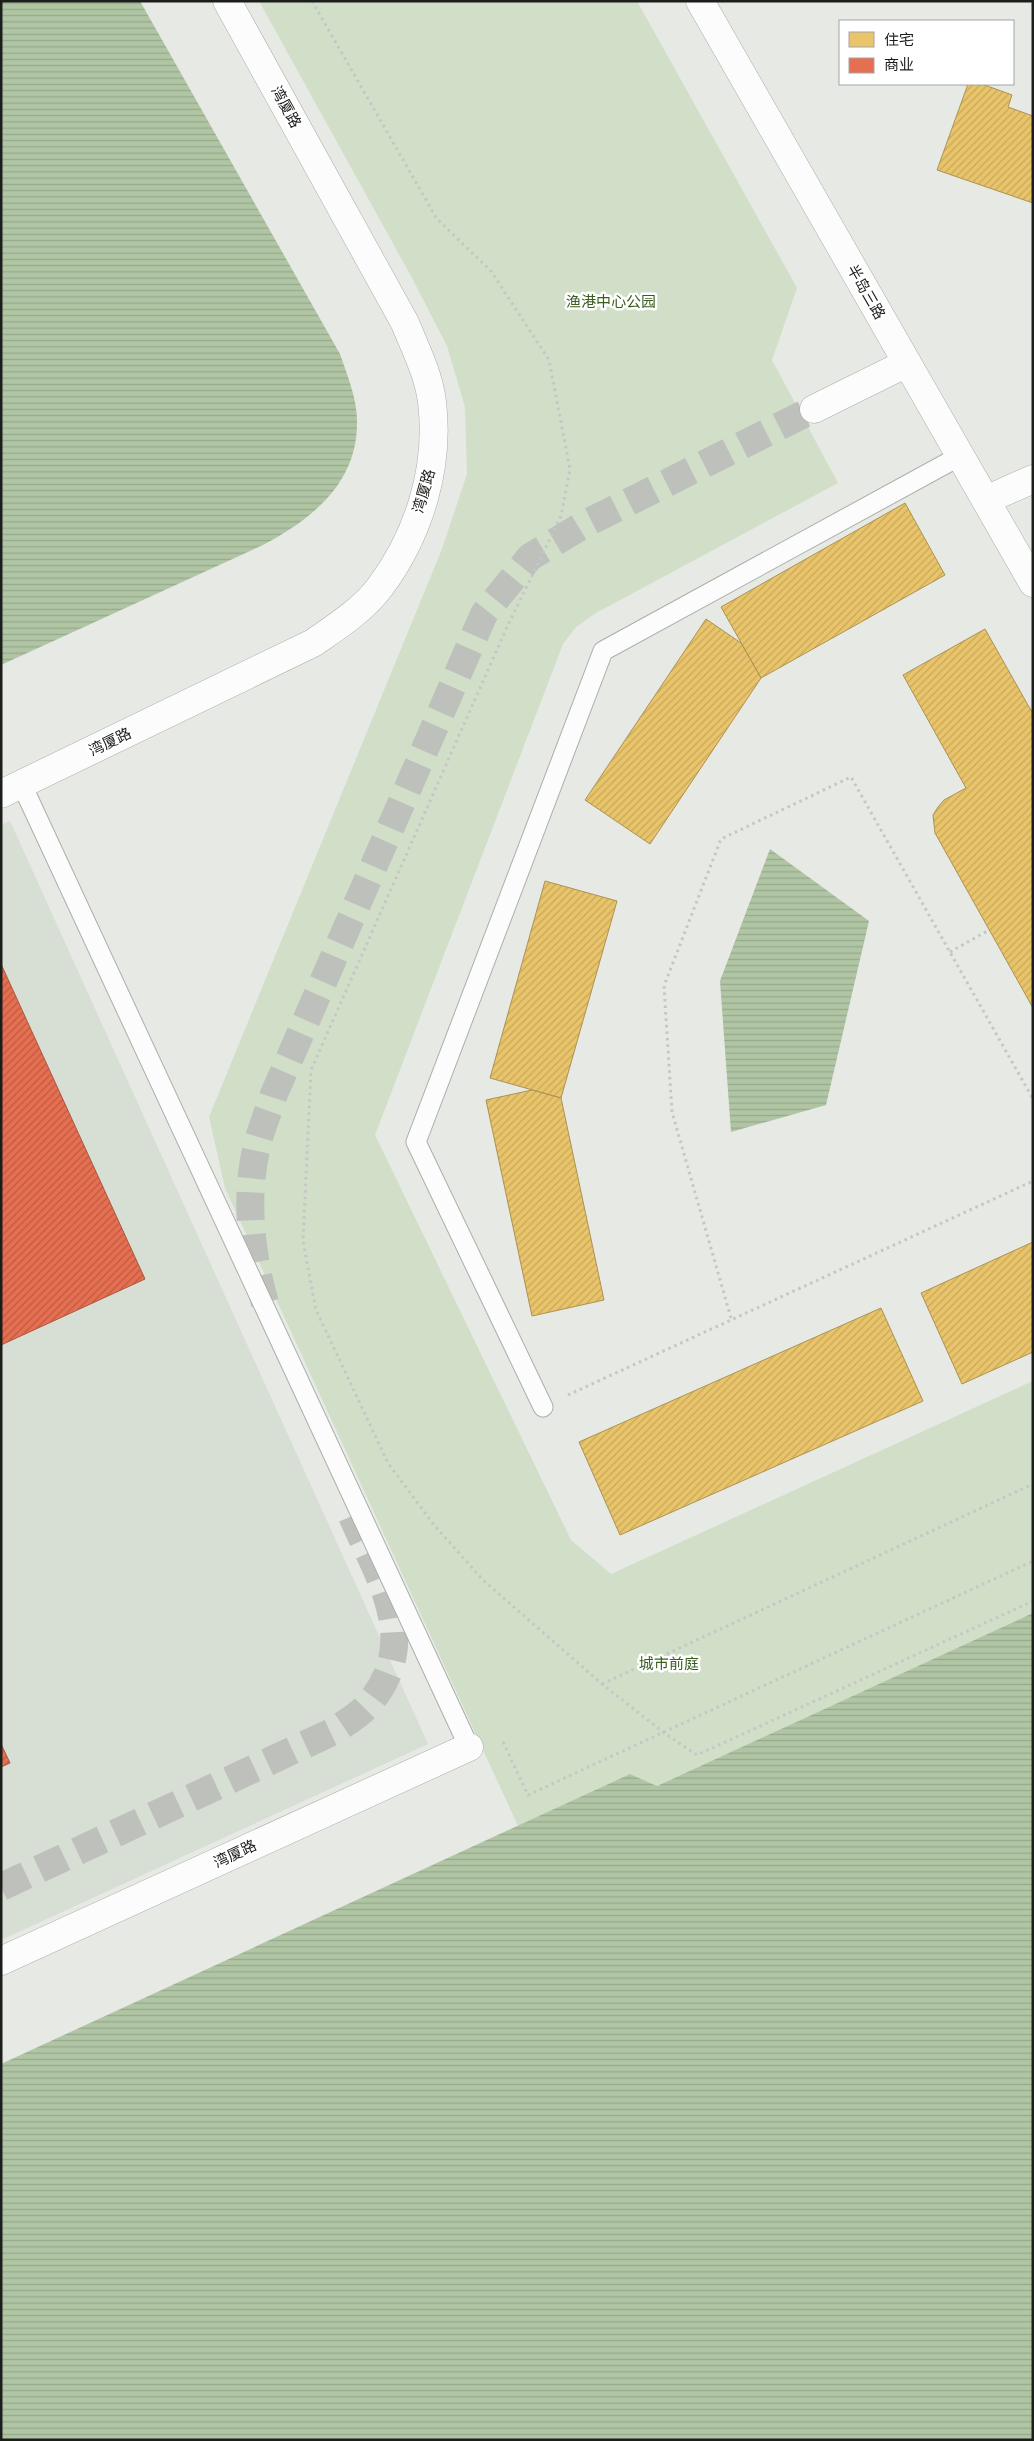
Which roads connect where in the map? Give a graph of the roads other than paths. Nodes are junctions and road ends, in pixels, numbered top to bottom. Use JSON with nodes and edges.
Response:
{"nodes":[{"id":1,"x":227,"y":1,"type":"edge"},
{"id":2,"x":700,"y":1,"type":"edge"},
{"id":3,"x":907,"y":363,"type":"junction"},
{"id":4,"x":814,"y":409,"type":"tunnel mouth"},
{"id":5,"x":960,"y":456,"type":"junction"},
{"id":6,"x":1033,"y":478,"type":"edge"},
{"id":7,"x":986,"y":500,"type":"junction"},
{"id":8,"x":1033,"y":583,"type":"edge"},
{"id":9,"x":12,"y":790,"type":"edge"},
{"id":10,"x":543,"y":1407,"type":"road end"},
{"id":11,"x":469,"y":1747,"type":"joint"},
{"id":12,"x":1,"y":1961,"type":"edge"}],
"edges":[{"from":1,"to":9,"type":"street","name":"湾厦路"},
{"from":2,"to":3,"type":"street","name":"半岛三路"},
{"from":3,"to":4,"type":"street"},
{"from":3,"to":5,"type":"street","name":"半岛三路"},
{"from":5,"to":7,"type":"street","name":"半岛三路"},
{"from":5,"to":10,"type":"lane"},
{"from":6,"to":7,"type":"street"},
{"from":7,"to":8,"type":"street","name":"半岛三路"},
{"from":9,"to":11,"type":"lane"},
{"from":11,"to":12,"type":"street","name":"湾厦路"}]}
